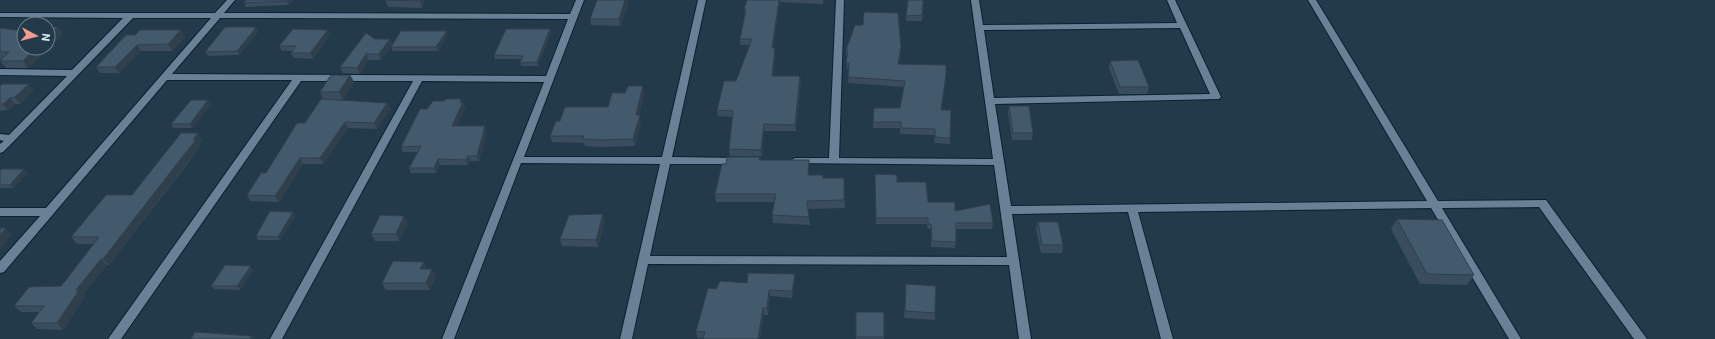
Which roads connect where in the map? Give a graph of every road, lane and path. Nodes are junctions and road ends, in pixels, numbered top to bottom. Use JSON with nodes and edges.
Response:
{"nodes":[{"id":1,"x":231,"y":0,"type":"edge"},
{"id":2,"x":580,"y":0,"type":"edge"},
{"id":3,"x":702,"y":0,"type":"edge"},
{"id":4,"x":840,"y":0,"type":"edge"},
{"id":5,"x":975,"y":0,"type":"edge"},
{"id":6,"x":1171,"y":0,"type":"edge"},
{"id":7,"x":1312,"y":0,"type":"edge"},
{"id":8,"x":0,"y":15,"type":"edge"},
{"id":9,"x":131,"y":16,"type":"junction"},
{"id":10,"x":218,"y":16,"type":"junction"},
{"id":11,"x":573,"y":17,"type":"junction"},
{"id":12,"x":1183,"y":25,"type":"junction"},
{"id":13,"x":979,"y":28,"type":"junction"},
{"id":14,"x":0,"y":72,"type":"edge"},
{"id":15,"x":75,"y":73,"type":"junction"},
{"id":16,"x":165,"y":77,"type":"junction"},
{"id":17,"x":298,"y":78,"type":"junction"},
{"id":18,"x":419,"y":78,"type":"junction"},
{"id":19,"x":550,"y":79,"type":"junction"},
{"id":20,"x":990,"y":101,"type":"junction"},
{"id":21,"x":0,"y":138,"type":"edge"},
{"id":22,"x":12,"y":138,"type":"junction"},
{"id":23,"x":0,"y":150,"type":"edge"},
{"id":24,"x":518,"y":160,"type":"junction"},
{"id":25,"x":666,"y":160,"type":"junction"},
{"id":26,"x":746,"y":161,"type":"edge"},
{"id":27,"x":786,"y":161,"type":"edge"},
{"id":28,"x":834,"y":161,"type":"junction"},
{"id":29,"x":999,"y":162,"type":"junction"},
{"id":30,"x":1435,"y":205,"type":"junction"},
{"id":31,"x":1132,"y":209,"type":"junction"},
{"id":32,"x":1006,"y":210,"type":"junction"},
{"id":33,"x":0,"y":212,"type":"edge"},
{"id":34,"x":49,"y":212,"type":"junction"},
{"id":35,"x":644,"y":260,"type":"junction"},
{"id":36,"x":1013,"y":261,"type":"junction"},
{"id":37,"x":0,"y":269,"type":"edge"},
{"id":38,"x":114,"y":339,"type":"edge"},
{"id":39,"x":276,"y":339,"type":"edge"},
{"id":40,"x":448,"y":339,"type":"edge"},
{"id":41,"x":626,"y":339,"type":"edge"},
{"id":42,"x":1024,"y":339,"type":"edge"},
{"id":43,"x":1167,"y":339,"type":"edge"},
{"id":44,"x":1515,"y":339,"type":"edge"},
{"id":45,"x":1641,"y":339,"type":"edge"}],
"edges":[{"from":1,"to":10,"type":"street"},
{"from":2,"to":11,"type":"street"},
{"from":3,"to":25,"type":"street"},
{"from":4,"to":28,"type":"street"},
{"from":5,"to":13,"type":"street"},
{"from":6,"to":12,"type":"street"},
{"from":7,"to":30,"type":"street"},
{"from":8,"to":9,"type":"street"},
{"from":9,"to":10,"type":"street"},
{"from":9,"to":15,"type":"street"},
{"from":10,"to":11,"type":"street"},
{"from":10,"to":16,"type":"street"},
{"from":11,"to":19,"type":"street"},
{"from":12,"to":13,"type":"street"},
{"from":12,"to":20,"type":"street"},
{"from":13,"to":20,"type":"street"},
{"from":14,"to":15,"type":"street"},
{"from":15,"to":22,"type":"street"},
{"from":16,"to":17,"type":"street"},
{"from":16,"to":34,"type":"street"},
{"from":17,"to":18,"type":"street"},
{"from":17,"to":38,"type":"street"},
{"from":18,"to":19,"type":"street"},
{"from":18,"to":39,"type":"street"},
{"from":19,"to":24,"type":"street"},
{"from":20,"to":29,"type":"street"},
{"from":21,"to":22,"type":"street"},
{"from":22,"to":23,"type":"street"},
{"from":24,"to":25,"type":"street"},
{"from":24,"to":40,"type":"street"},
{"from":25,"to":26,"type":"street"},
{"from":25,"to":35,"type":"street"},
{"from":27,"to":28,"type":"street"},
{"from":28,"to":29,"type":"street"},
{"from":29,"to":32,"type":"street"},
{"from":30,"to":31,"type":"street"},
{"from":30,"to":44,"type":"street"},
{"from":30,"to":45,"type":"street"},
{"from":31,"to":32,"type":"street"},
{"from":31,"to":43,"type":"street"},
{"from":32,"to":36,"type":"street"},
{"from":33,"to":34,"type":"street"},
{"from":34,"to":37,"type":"street"},
{"from":35,"to":36,"type":"street"},
{"from":35,"to":41,"type":"street"},
{"from":36,"to":42,"type":"street"}]}
